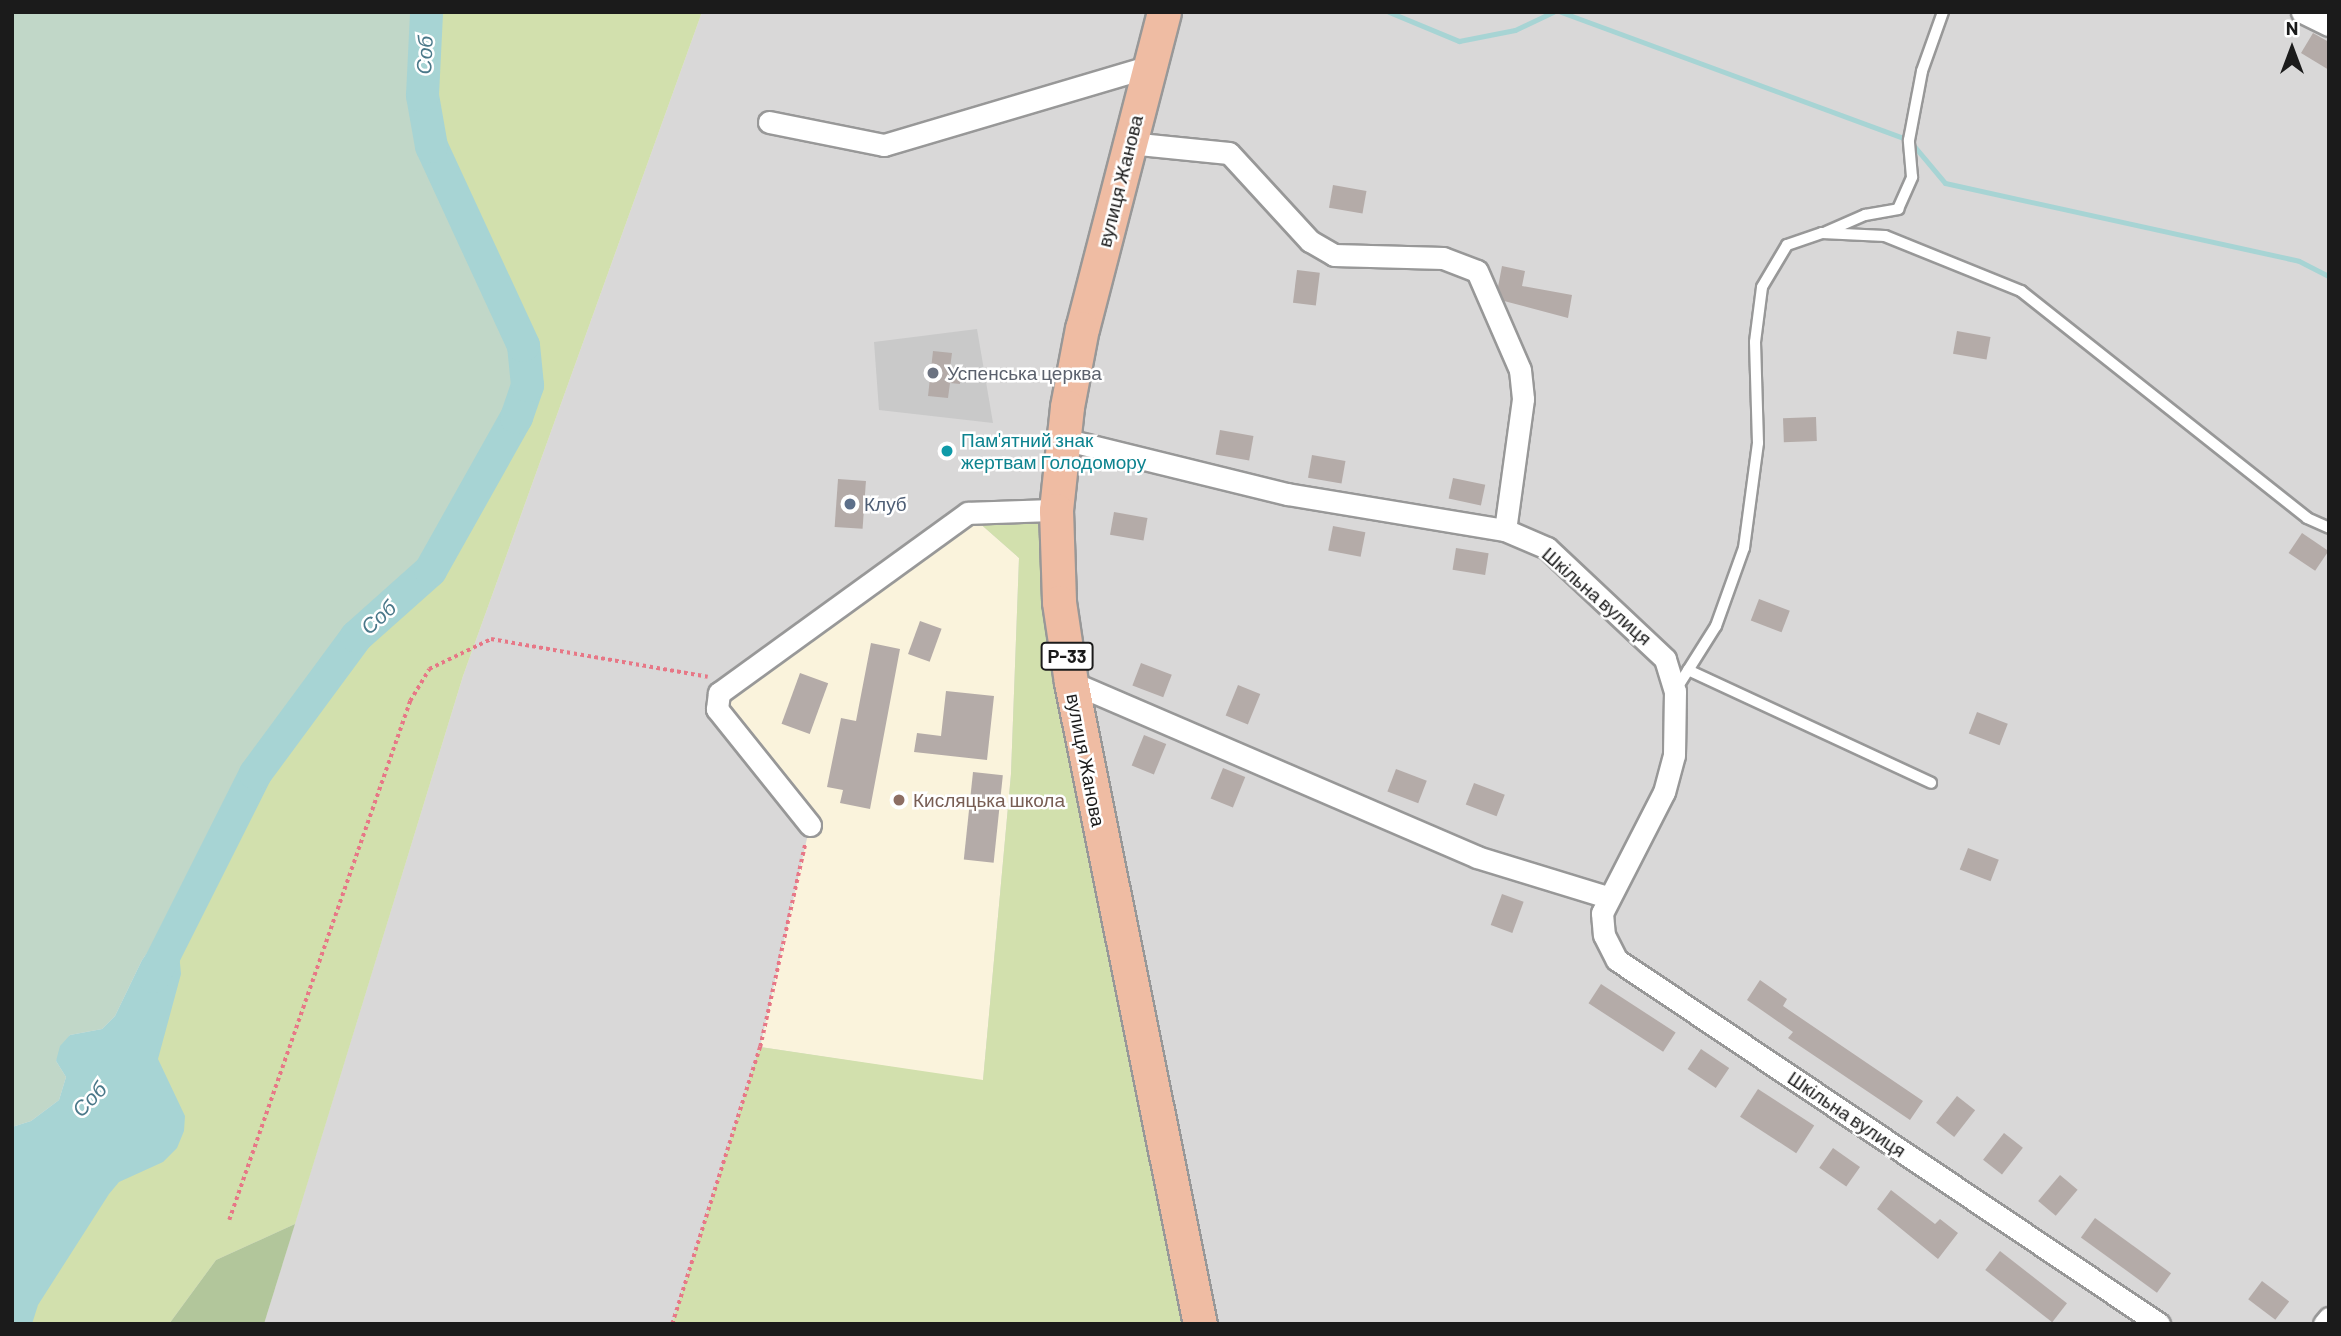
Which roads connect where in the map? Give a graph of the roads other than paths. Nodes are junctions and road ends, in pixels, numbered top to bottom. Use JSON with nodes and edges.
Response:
{"nodes":[{"id":1,"x":1164,"y":12,"type":"edge"},
{"id":2,"x":1943,"y":12,"type":"edge"},
{"id":3,"x":2302,"y":12,"type":"edge"},
{"id":4,"x":2329,"y":25,"type":"edge"},
{"id":5,"x":1148,"y":67,"type":"junction"},
{"id":6,"x":769,"y":122,"type":"dead end"},
{"id":7,"x":1129,"y":144,"type":"junction"},
{"id":8,"x":1824,"y":233,"type":"junction"},
{"id":9,"x":1063,"y":439,"type":"junction"},
{"id":10,"x":1056,"y":510,"type":"junction"},
{"id":11,"x":2329,"y":528,"type":"edge"},
{"id":12,"x":1505,"y":530,"type":"junction"},
{"id":13,"x":1688,"y":670,"type":"junction"},
{"id":14,"x":1071,"y":682,"type":"junction"},
{"id":15,"x":1675,"y":691,"type":"junction"},
{"id":16,"x":1931,"y":783,"type":"dead end"},
{"id":17,"x":810,"y":825,"type":"road end"},
{"id":18,"x":1607,"y":897,"type":"junction"},
{"id":19,"x":1197,"y":1312,"type":"edge"},
{"id":20,"x":2329,"y":1318,"type":"edge"},
{"id":21,"x":1221,"y":1324,"type":"edge"},
{"id":22,"x":2159,"y":1324,"type":"edge"},
{"id":23,"x":2324,"y":1324,"type":"edge"}],
"edges":[{"from":1,"to":5,"type":"main road","name":"вулиця Жанова","number":"Р-33"},
{"from":2,"to":8,"type":"lane"},
{"from":3,"to":4,"type":"street"},
{"from":5,"to":6,"type":"street"},
{"from":5,"to":7,"type":"main road","name":"вулиця Жанова","number":"Р-33"},
{"from":7,"to":9,"type":"main road","name":"вулиця Жанова","number":"Р-33"},
{"from":7,"to":12,"type":"street"},
{"from":8,"to":11,"type":"lane"},
{"from":8,"to":13,"type":"lane"},
{"from":9,"to":10,"type":"main road","name":"вулиця Жанова","number":"Р-33"},
{"from":9,"to":12,"type":"street","name":"Шкільна вулиця"},
{"from":10,"to":14,"type":"main road","name":"вулиця Жанова","number":"Р-33"},
{"from":10,"to":17,"type":"street"},
{"from":12,"to":15,"type":"street","name":"Шкільна вулиця"},
{"from":13,"to":15,"type":"lane"},
{"from":13,"to":16,"type":"lane"},
{"from":14,"to":18,"type":"street"},
{"from":14,"to":19,"type":"main road","name":"вулиця Жанова","number":"Р-33"},
{"from":15,"to":18,"type":"street","name":"Шкільна вулиця"},
{"from":18,"to":22,"type":"street","name":"Шкільна вулиця"},
{"from":19,"to":21,"type":"street"},
{"from":20,"to":23,"type":"street"}]}
